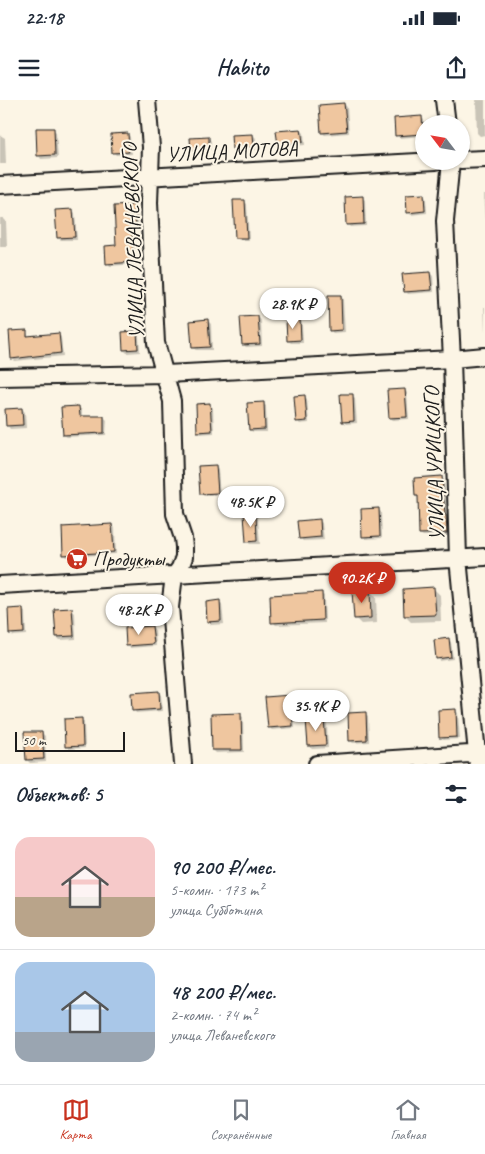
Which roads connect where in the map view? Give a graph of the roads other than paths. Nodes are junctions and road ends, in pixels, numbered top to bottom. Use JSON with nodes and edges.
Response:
{"nodes":[{"id":1,"x":147,"y":100,"type":"edge"},
{"id":2,"x":444,"y":100,"type":"edge"},
{"id":3,"x":446,"y":115,"type":"edge"},
{"id":4,"x":485,"y":159,"type":"edge"},
{"id":5,"x":470,"y":160,"type":"edge"},
{"id":6,"x":415,"y":162,"type":"edge"},
{"id":7,"x":450,"y":170,"type":"edge"},
{"id":8,"x":151,"y":177,"type":"junction"},
{"id":9,"x":0,"y":185,"type":"edge"},
{"id":10,"x":485,"y":356,"type":"edge"},
{"id":11,"x":452,"y":359,"type":"junction"},
{"id":12,"x":166,"y":374,"type":"junction"},
{"id":13,"x":0,"y":377,"type":"edge"},
{"id":14,"x":485,"y":557,"type":"edge"},
{"id":15,"x":458,"y":558,"type":"junction"},
{"id":16,"x":174,"y":576,"type":"junction"},
{"id":17,"x":0,"y":586,"type":"edge"},
{"id":18,"x":480,"y":757,"type":"edge"},
{"id":19,"x":183,"y":764,"type":"edge"},
{"id":20,"x":317,"y":764,"type":"edge"}],
"edges":[{"from":1,"to":8,"type":"street","name":"УЛИЦА ЛЕВАНЕВСКОГО"},
{"from":2,"to":3,"type":"street"},
{"from":4,"to":5,"type":"street"},
{"from":6,"to":8,"type":"street","name":"УЛИЦА МОТОВА"},
{"from":7,"to":11,"type":"street","name":"УЛИЦА УРИЦКОГО"},
{"from":8,"to":9,"type":"street","name":"УЛИЦА МОТОВА"},
{"from":8,"to":12,"type":"street","name":"УЛИЦА ЛЕВАНЕВСКОГО"},
{"from":10,"to":11,"type":"street"},
{"from":11,"to":12,"type":"street"},
{"from":11,"to":15,"type":"street","name":"УЛИЦА УРИЦКОГО"},
{"from":12,"to":13,"type":"street"},
{"from":12,"to":16,"type":"street","name":"УЛИЦА ЛЕВАНЕВСКОГО"},
{"from":14,"to":15,"type":"street"},
{"from":15,"to":16,"type":"street"},
{"from":15,"to":18,"type":"street","name":"УЛИЦА УРИЦКОГО"},
{"from":16,"to":17,"type":"street"},
{"from":16,"to":19,"type":"street","name":"УЛИЦА ЛЕВАНЕВСКОГО"},
{"from":18,"to":20,"type":"street"}]}
